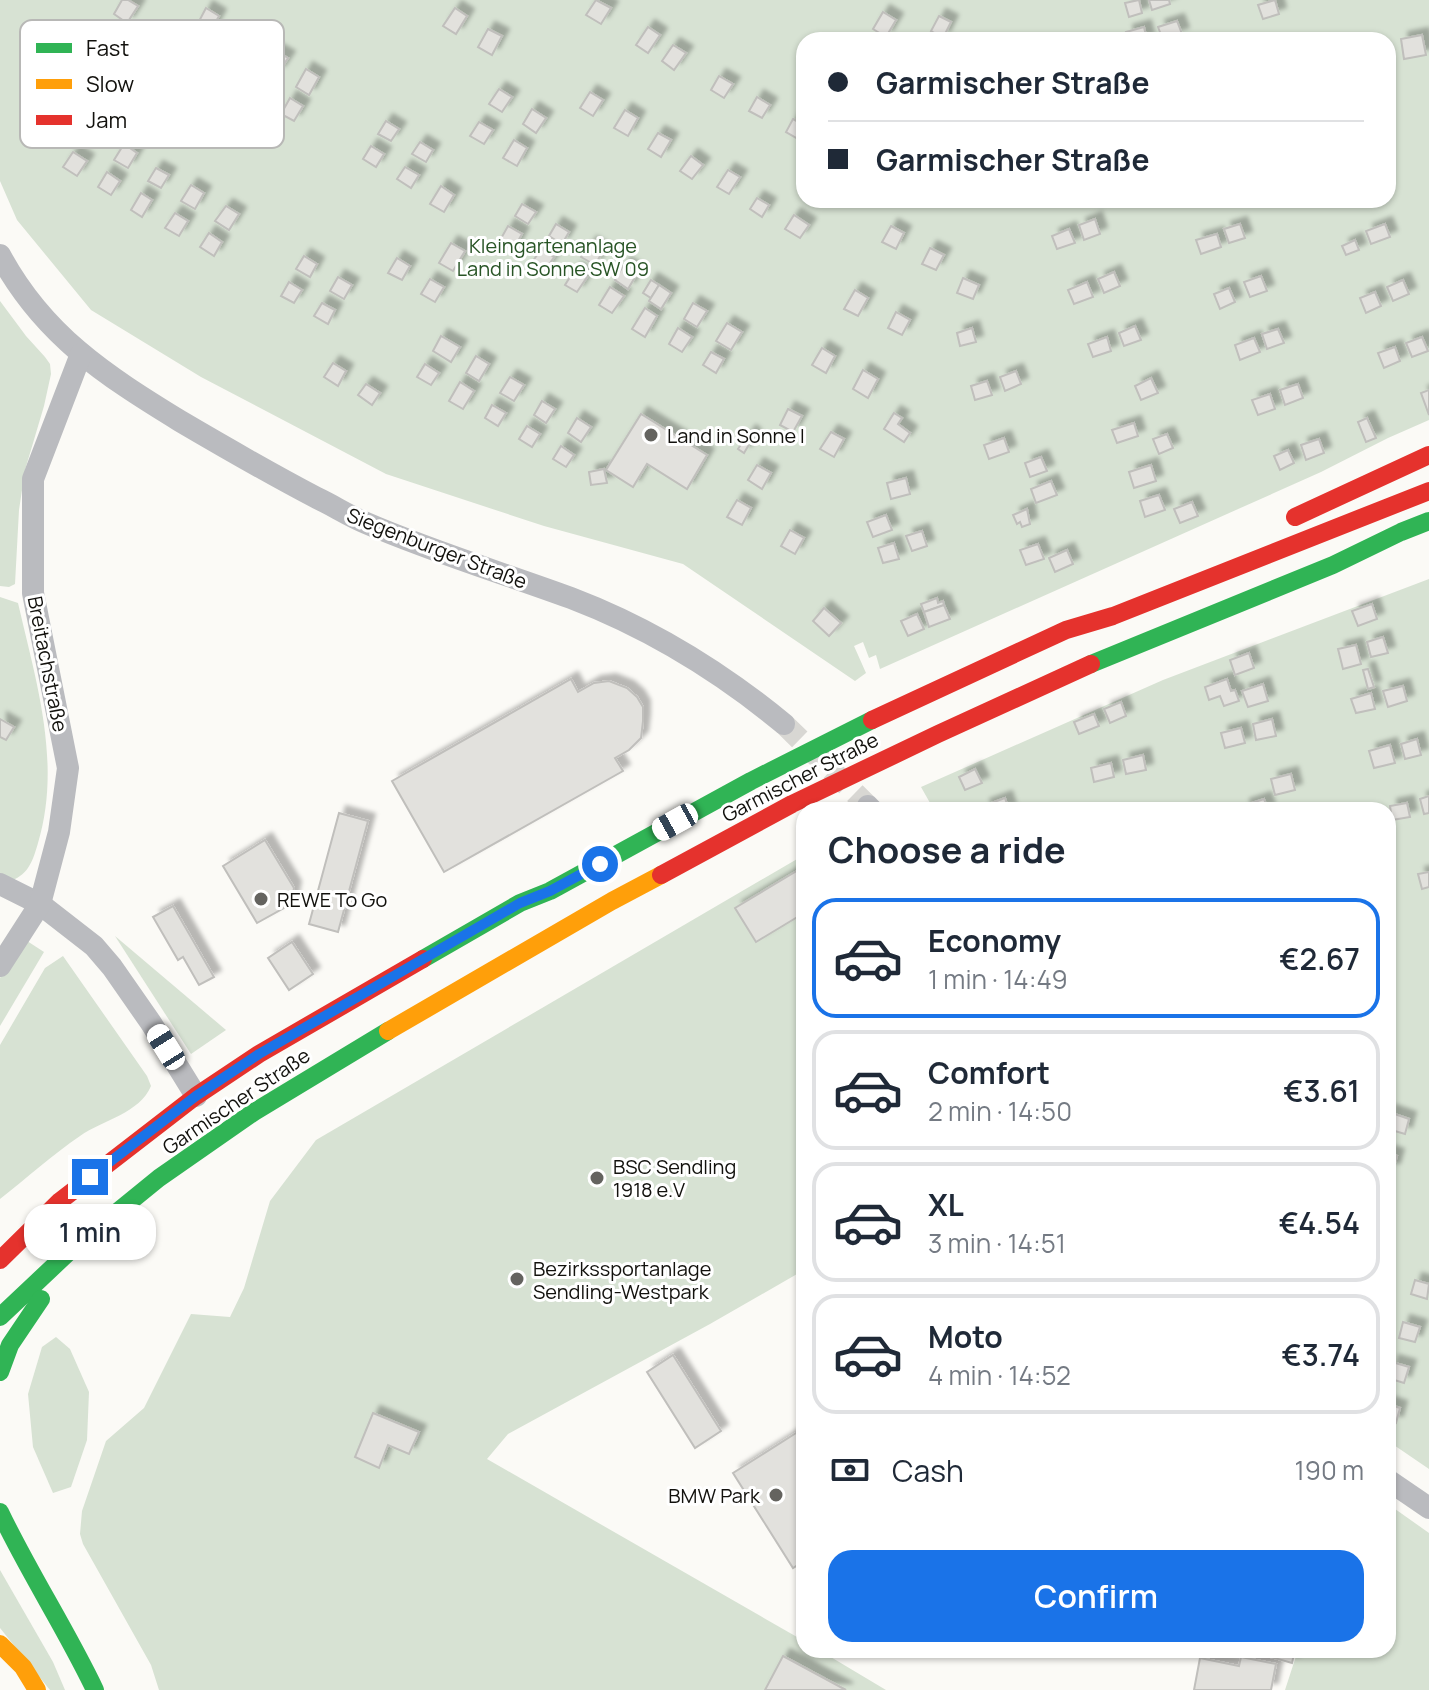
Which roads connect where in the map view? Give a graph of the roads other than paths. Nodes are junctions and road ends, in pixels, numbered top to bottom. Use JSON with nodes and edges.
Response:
{"nodes":[{"id":1,"x":0,"y":255,"type":"edge"},
{"id":2,"x":81,"y":354,"type":"junction"},
{"id":3,"x":1429,"y":455,"type":"edge"},
{"id":4,"x":1429,"y":491,"type":"edge"},
{"id":5,"x":1429,"y":521,"type":"edge"},
{"id":6,"x":1275,"y":526,"type":"dead end"},
{"id":7,"x":1416,"y":545,"type":"dead end"},
{"id":8,"x":1333,"y":565,"type":"junction"},
{"id":9,"x":1163,"y":577,"type":"dead end"},
{"id":10,"x":1066,"y":630,"type":"junction"},
{"id":11,"x":784,"y":724,"type":"tunnel mouth"},
{"id":12,"x":796,"y":802,"type":"edge"},
{"id":13,"x":796,"y":802,"type":"edge"},
{"id":14,"x":0,"y":884,"type":"edge"},
{"id":15,"x":40,"y":904,"type":"junction"},
{"id":16,"x":0,"y":966,"type":"edge"},
{"id":17,"x":196,"y":1096,"type":"junction"},
{"id":18,"x":73,"y":1248,"type":"junction"},
{"id":19,"x":0,"y":1260,"type":"edge"},
{"id":20,"x":0,"y":1317,"type":"edge"},
{"id":21,"x":0,"y":1372,"type":"edge"},
{"id":22,"x":1396,"y":1485,"type":"edge"},
{"id":23,"x":1429,"y":1508,"type":"edge"},
{"id":24,"x":0,"y":1512,"type":"edge"},
{"id":25,"x":0,"y":1644,"type":"edge"},
{"id":26,"x":37,"y":1690,"type":"edge"},
{"id":27,"x":95,"y":1690,"type":"edge"}],
"edges":[{"from":1,"to":2,"type":"street","name":"Siegenburger Straße"},
{"from":2,"to":11,"type":"street","name":"Siegenburger Straße"},
{"from":2,"to":15,"type":"street","name":"Breitachstraße"},
{"from":3,"to":6,"type":"highway"},
{"from":4,"to":10,"type":"highway","name":"Garmischer Straße"},
{"from":5,"to":8,"type":"highway","name":"Garmischer Straße"},
{"from":7,"to":8,"type":"highway"},
{"from":8,"to":13,"type":"highway","name":"Garmischer Straße"},
{"from":9,"to":10,"type":"highway"},
{"from":10,"to":17,"type":"highway","name":"Garmischer Straße"},
{"from":12,"to":18,"type":"highway","name":"Garmischer Straße"},
{"from":14,"to":15,"type":"street"},
{"from":15,"to":16,"type":"street","name":"Breitachstraße"},
{"from":15,"to":17,"type":"street"},
{"from":17,"to":19,"type":"highway","name":"Garmischer Straße"},
{"from":18,"to":20,"type":"highway","name":"Garmischer Straße"},
{"from":18,"to":21,"type":"highway"},
{"from":22,"to":23,"type":"street"},
{"from":24,"to":27,"type":"highway"},
{"from":25,"to":26,"type":"highway"}]}
